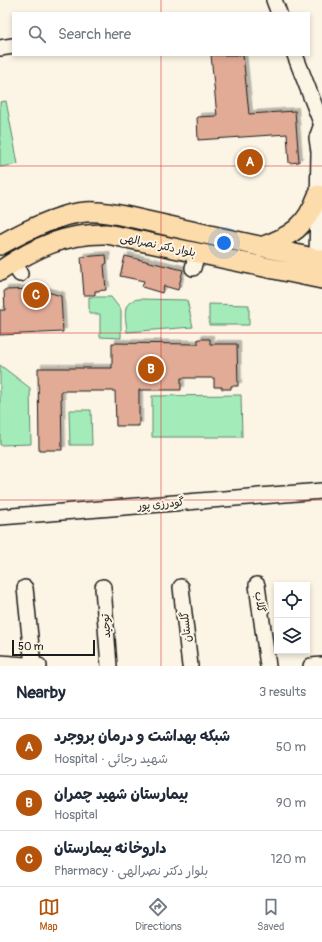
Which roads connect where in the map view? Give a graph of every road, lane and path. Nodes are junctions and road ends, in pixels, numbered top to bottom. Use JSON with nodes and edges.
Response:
{"nodes":[{"id":1,"x":274,"y":0,"type":"edge"},
{"id":2,"x":279,"y":12,"type":"edge"},
{"id":3,"x":12,"y":46,"type":"edge"},
{"id":4,"x":0,"y":48,"type":"edge"},
{"id":5,"x":295,"y":56,"type":"edge"},
{"id":6,"x":322,"y":125,"type":"edge"},
{"id":7,"x":318,"y":195,"type":"junction"},
{"id":8,"x":2,"y":245,"type":"edge"},
{"id":9,"x":261,"y":247,"type":"junction"},
{"id":10,"x":320,"y":263,"type":"edge"},
{"id":11,"x":11,"y":269,"type":"edge"},
{"id":12,"x":322,"y":279,"type":"edge"},
{"id":13,"x":322,"y":491,"type":"edge"},
{"id":14,"x":0,"y":517,"type":"edge"},
{"id":15,"x":257,"y":585,"type":"dead end"},
{"id":16,"x":103,"y":587,"type":"dead end"},
{"id":17,"x":181,"y":587,"type":"dead end"},
{"id":18,"x":25,"y":588,"type":"dead end"},
{"id":19,"x":0,"y":663,"type":"edge"},
{"id":20,"x":322,"y":665,"type":"edge"},
{"id":21,"x":33,"y":666,"type":"edge"},
{"id":22,"x":39,"y":666,"type":"edge"},
{"id":23,"x":109,"y":666,"type":"edge"},
{"id":24,"x":190,"y":666,"type":"edge"},
{"id":25,"x":268,"y":666,"type":"edge"},
{"id":26,"x":311,"y":666,"type":"edge"}],
"edges":[{"from":1,"to":2,"type":"street"},
{"from":3,"to":4,"type":"street"},
{"from":5,"to":6,"type":"street"},
{"from":6,"to":7,"type":"street"},
{"from":7,"to":9,"type":"main road"},
{"from":7,"to":10,"type":"street"},
{"from":8,"to":9,"type":"main road","name":"بلوار دکتر نصرالهی"},
{"from":8,"to":11,"type":"main road"},
{"from":9,"to":10,"type":"main road","name":"بلوار دکتر نصرالهی"},
{"from":11,"to":12,"type":"main road","name":"بلوار دکتر نصرالهی"},
{"from":13,"to":14,"type":"street","name":"گودرزی پور"},
{"from":15,"to":25,"type":"street","name":"گلاب"},
{"from":16,"to":23,"type":"street","name":"توحید"},
{"from":17,"to":24,"type":"street","name":"گلستان"},
{"from":18,"to":21,"type":"street"},
{"from":19,"to":21,"type":"street"},
{"from":20,"to":26,"type":"street"},
{"from":21,"to":22,"type":"street"}]}
